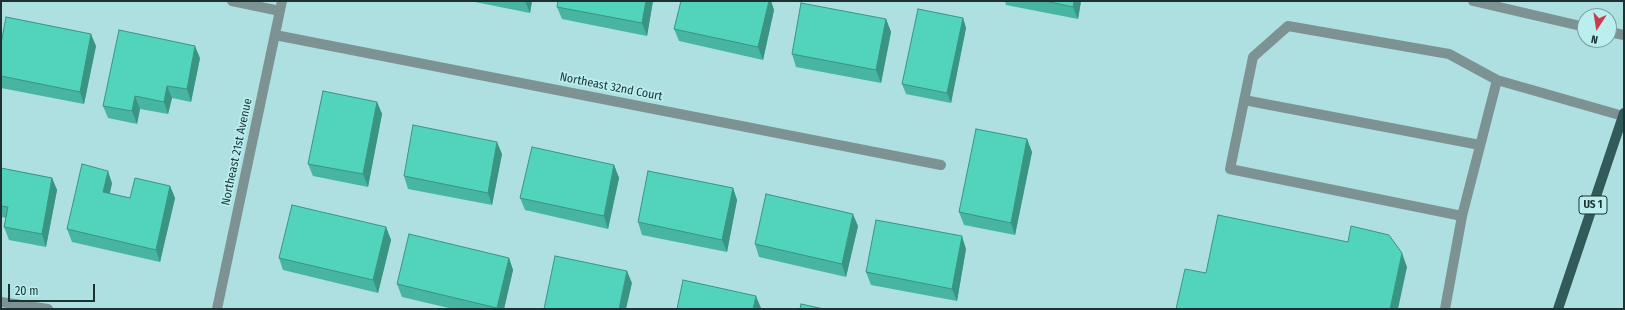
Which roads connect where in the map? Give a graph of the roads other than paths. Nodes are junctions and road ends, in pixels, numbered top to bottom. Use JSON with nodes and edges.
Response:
{"nodes":[{"id":1,"x":232,"y":1,"type":"edge"},
{"id":2,"x":1473,"y":1,"type":"edge"},
{"id":3,"x":281,"y":6,"type":"edge"},
{"id":4,"x":1577,"y":24,"type":"edge"},
{"id":5,"x":275,"y":35,"type":"junction"},
{"id":6,"x":1497,"y":80,"type":"junction"},
{"id":7,"x":1244,"y":100,"type":"junction"},
{"id":8,"x":1623,"y":115,"type":"edge"},
{"id":9,"x":1480,"y":145,"type":"junction"},
{"id":10,"x":941,"y":165,"type":"dead end"},
{"id":11,"x":1462,"y":216,"type":"junction"},
{"id":12,"x":1,"y":302,"type":"edge"},
{"id":13,"x":48,"y":309,"type":"edge"},
{"id":14,"x":217,"y":309,"type":"edge"},
{"id":15,"x":1445,"y":309,"type":"edge"},
{"id":16,"x":1558,"y":309,"type":"edge"}],
"edges":[{"from":1,"to":3,"type":"street"},
{"from":2,"to":4,"type":"street"},
{"from":3,"to":5,"type":"street","name":"Northeast 21st Avenue"},
{"from":5,"to":10,"type":"street","name":"Northeast 32nd Court"},
{"from":5,"to":14,"type":"street","name":"Northeast 21st Avenue"},
{"from":6,"to":7,"type":"street"},
{"from":6,"to":8,"type":"street"},
{"from":6,"to":9,"type":"street"},
{"from":7,"to":9,"type":"street"},
{"from":7,"to":11,"type":"street"},
{"from":8,"to":16,"type":"main road","number":"US 1"},
{"from":9,"to":11,"type":"street"},
{"from":11,"to":15,"type":"street"},
{"from":12,"to":13,"type":"street"}]}
